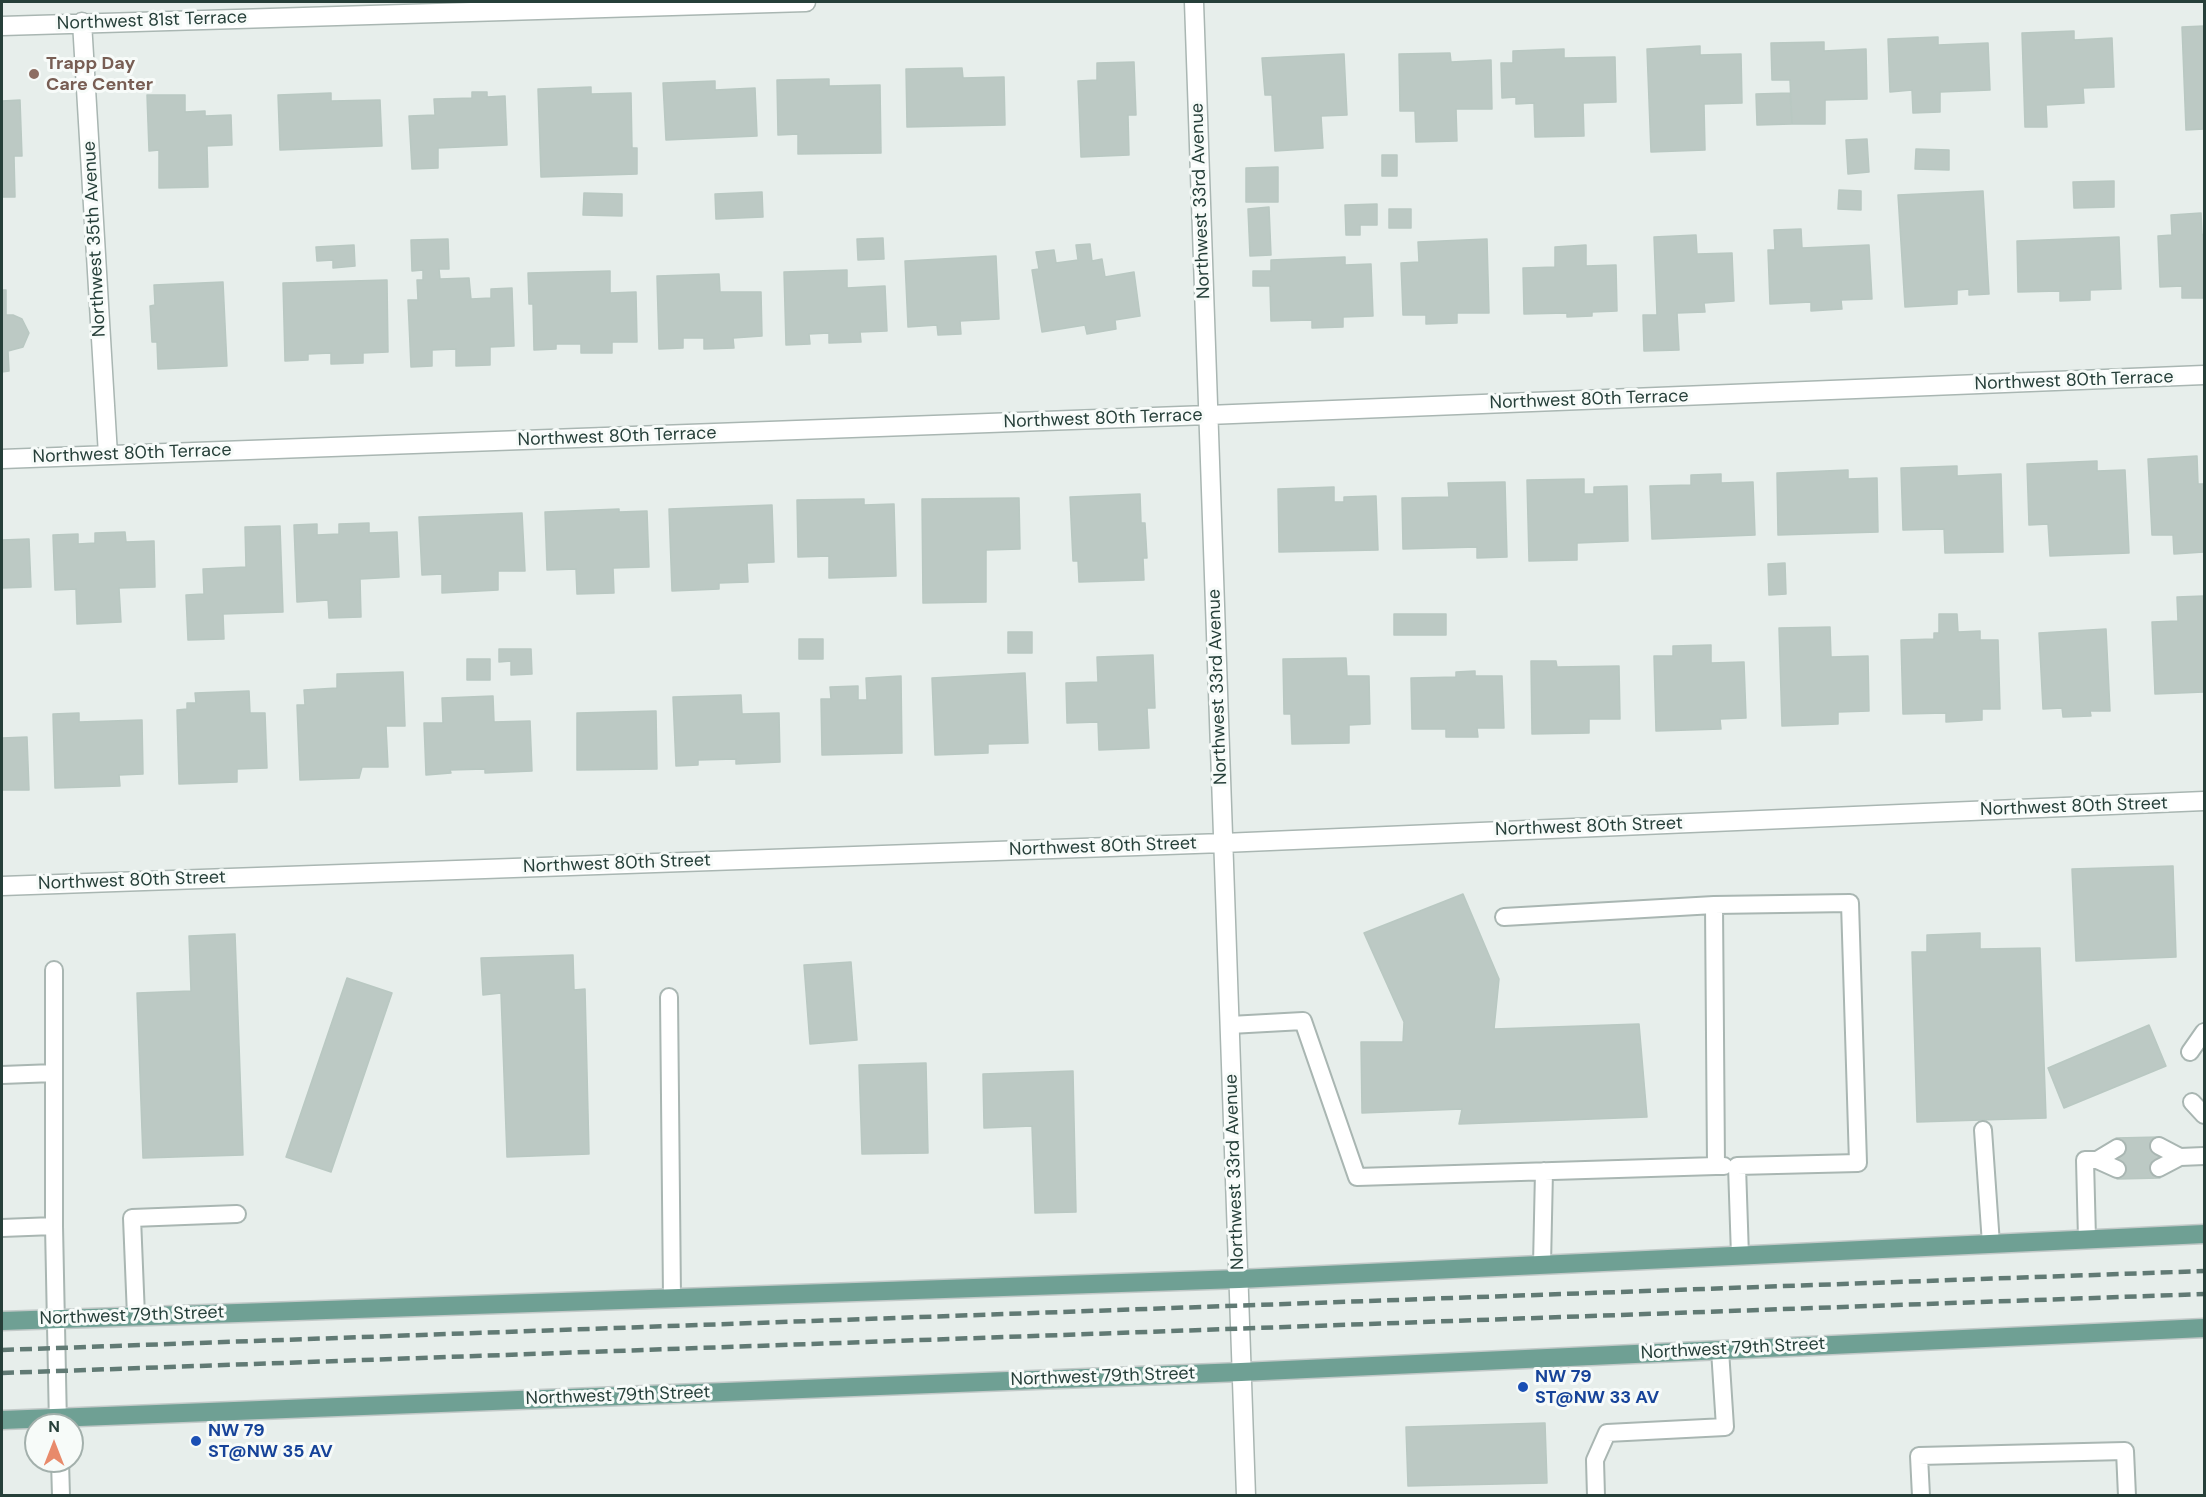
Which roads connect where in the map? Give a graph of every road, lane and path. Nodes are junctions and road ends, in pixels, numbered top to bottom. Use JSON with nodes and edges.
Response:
{"nodes":[{"id":1,"x":806,"y":2,"type":"edge"},
{"id":2,"x":1194,"y":2,"type":"edge"},
{"id":3,"x":700,"y":3,"type":"edge"},
{"id":4,"x":82,"y":22,"type":"junction"},
{"id":5,"x":2,"y":26,"type":"edge"},
{"id":6,"x":2205,"y":375,"type":"edge"},
{"id":7,"x":1208,"y":415,"type":"junction"},
{"id":8,"x":108,"y":455,"type":"junction"},
{"id":9,"x":2,"y":459,"type":"edge"},
{"id":10,"x":2205,"y":801,"type":"edge"},
{"id":11,"x":1223,"y":843,"type":"junction"},
{"id":12,"x":2,"y":886,"type":"edge"},
{"id":13,"x":1714,"y":905,"type":"junction"},
{"id":14,"x":1504,"y":917,"type":"dead end"},
{"id":15,"x":54,"y":970,"type":"dead end"},
{"id":16,"x":669,"y":997,"type":"dead end"},
{"id":17,"x":1230,"y":1025,"type":"junction"},
{"id":18,"x":2205,"y":1032,"type":"edge"},
{"id":19,"x":2190,"y":1052,"type":"dead end"},
{"id":20,"x":54,"y":1073,"type":"junction"},
{"id":21,"x":2,"y":1075,"type":"edge"},
{"id":22,"x":2192,"y":1102,"type":"dead end"},
{"id":23,"x":2205,"y":1115,"type":"edge"},
{"id":24,"x":1983,"y":1130,"type":"dead end"},
{"id":25,"x":2159,"y":1146,"type":"dead end"},
{"id":26,"x":2117,"y":1148,"type":"dead end"},
{"id":27,"x":2205,"y":1156,"type":"edge"},
{"id":28,"x":2180,"y":1157,"type":"junction"},
{"id":29,"x":2097,"y":1160,"type":"junction"},
{"id":30,"x":1716,"y":1166,"type":"junction"},
{"id":31,"x":1737,"y":1166,"type":"junction"},
{"id":32,"x":2159,"y":1168,"type":"dead end"},
{"id":33,"x":2117,"y":1169,"type":"dead end"},
{"id":34,"x":1544,"y":1171,"type":"junction"},
{"id":35,"x":237,"y":1214,"type":"dead end"},
{"id":36,"x":54,"y":1226,"type":"junction"},
{"id":37,"x":2,"y":1228,"type":"edge"},
{"id":38,"x":2205,"y":1234,"type":"edge"},
{"id":39,"x":2087,"y":1239,"type":"junction"},
{"id":40,"x":1991,"y":1244,"type":"junction"},
{"id":41,"x":1740,"y":1256,"type":"junction"},
{"id":42,"x":1542,"y":1265,"type":"junction"},
{"id":43,"x":1239,"y":1279,"type":"junction"},
{"id":44,"x":672,"y":1298,"type":"junction"},
{"id":45,"x":136,"y":1316,"type":"junction"},
{"id":46,"x":56,"y":1319,"type":"junction"},
{"id":47,"x":2,"y":1321,"type":"edge"},
{"id":48,"x":2205,"y":1328,"type":"edge"},
{"id":49,"x":1720,"y":1350,"type":"junction"},
{"id":50,"x":1241,"y":1372,"type":"junction"},
{"id":51,"x":58,"y":1413,"type":"edge"},
{"id":52,"x":2,"y":1420,"type":"edge"},
{"id":53,"x":24,"y":1420,"type":"edge"},
{"id":54,"x":84,"y":1420,"type":"edge"},
{"id":55,"x":60,"y":1473,"type":"edge"},
{"id":56,"x":61,"y":1496,"type":"edge"},
{"id":57,"x":1246,"y":1496,"type":"edge"},
{"id":58,"x":1596,"y":1496,"type":"edge"},
{"id":59,"x":1921,"y":1496,"type":"edge"},
{"id":60,"x":2127,"y":1496,"type":"edge"}],
"edges":[{"from":1,"to":3,"type":"street","name":"Northwest 81st Terrace"},
{"from":2,"to":7,"type":"street","name":"Northwest 33rd Avenue"},
{"from":3,"to":4,"type":"street","name":"Northwest 81st Terrace"},
{"from":4,"to":5,"type":"street","name":"Northwest 81st Terrace"},
{"from":4,"to":8,"type":"street","name":"Northwest 35th Avenue"},
{"from":6,"to":7,"type":"street","name":"Northwest 80th Terrace"},
{"from":7,"to":8,"type":"street","name":"Northwest 80th Terrace"},
{"from":7,"to":11,"type":"street","name":"Northwest 33rd Avenue"},
{"from":8,"to":9,"type":"street","name":"Northwest 80th Terrace"},
{"from":10,"to":11,"type":"street","name":"Northwest 80th Street"},
{"from":11,"to":12,"type":"street","name":"Northwest 80th Street"},
{"from":11,"to":17,"type":"street","name":"Northwest 33rd Avenue"},
{"from":13,"to":14,"type":"lane"},
{"from":13,"to":30,"type":"lane"},
{"from":13,"to":31,"type":"lane"},
{"from":15,"to":20,"type":"lane"},
{"from":16,"to":44,"type":"lane"},
{"from":17,"to":34,"type":"lane"},
{"from":17,"to":43,"type":"street","name":"Northwest 33rd Avenue"},
{"from":18,"to":19,"type":"lane"},
{"from":20,"to":21,"type":"lane"},
{"from":20,"to":36,"type":"lane"},
{"from":22,"to":23,"type":"lane"},
{"from":24,"to":40,"type":"lane"},
{"from":25,"to":28,"type":"lane"},
{"from":26,"to":29,"type":"lane"},
{"from":27,"to":28,"type":"lane"},
{"from":28,"to":32,"type":"lane"},
{"from":29,"to":33,"type":"lane"},
{"from":29,"to":39,"type":"lane"},
{"from":30,"to":31,"type":"lane"},
{"from":30,"to":34,"type":"lane"},
{"from":31,"to":41,"type":"lane"},
{"from":34,"to":42,"type":"lane"},
{"from":35,"to":45,"type":"lane"},
{"from":36,"to":37,"type":"lane"},
{"from":36,"to":46,"type":"lane"},
{"from":38,"to":39,"type":"main road","name":"Northwest 79th Street"},
{"from":39,"to":40,"type":"main road","name":"Northwest 79th Street"},
{"from":40,"to":41,"type":"main road","name":"Northwest 79th Street"},
{"from":41,"to":42,"type":"main road","name":"Northwest 79th Street"},
{"from":42,"to":43,"type":"main road","name":"Northwest 79th Street"},
{"from":43,"to":44,"type":"main road","name":"Northwest 79th Street"},
{"from":43,"to":50,"type":"street","name":"Northwest 33rd Avenue"},
{"from":44,"to":45,"type":"main road","name":"Northwest 79th Street"},
{"from":45,"to":46,"type":"main road","name":"Northwest 79th Street"},
{"from":46,"to":47,"type":"main road","name":"Northwest 79th Street"},
{"from":46,"to":51,"type":"lane"},
{"from":48,"to":49,"type":"main road","name":"Northwest 79th Street"},
{"from":49,"to":50,"type":"main road","name":"Northwest 79th Street"},
{"from":49,"to":58,"type":"lane"},
{"from":50,"to":54,"type":"main road","name":"Northwest 79th Street"},
{"from":50,"to":57,"type":"street","name":"Northwest 33rd Avenue"},
{"from":52,"to":53,"type":"main road","name":"Northwest 79th Street"},
{"from":55,"to":56,"type":"lane"},
{"from":59,"to":60,"type":"lane"}]}
